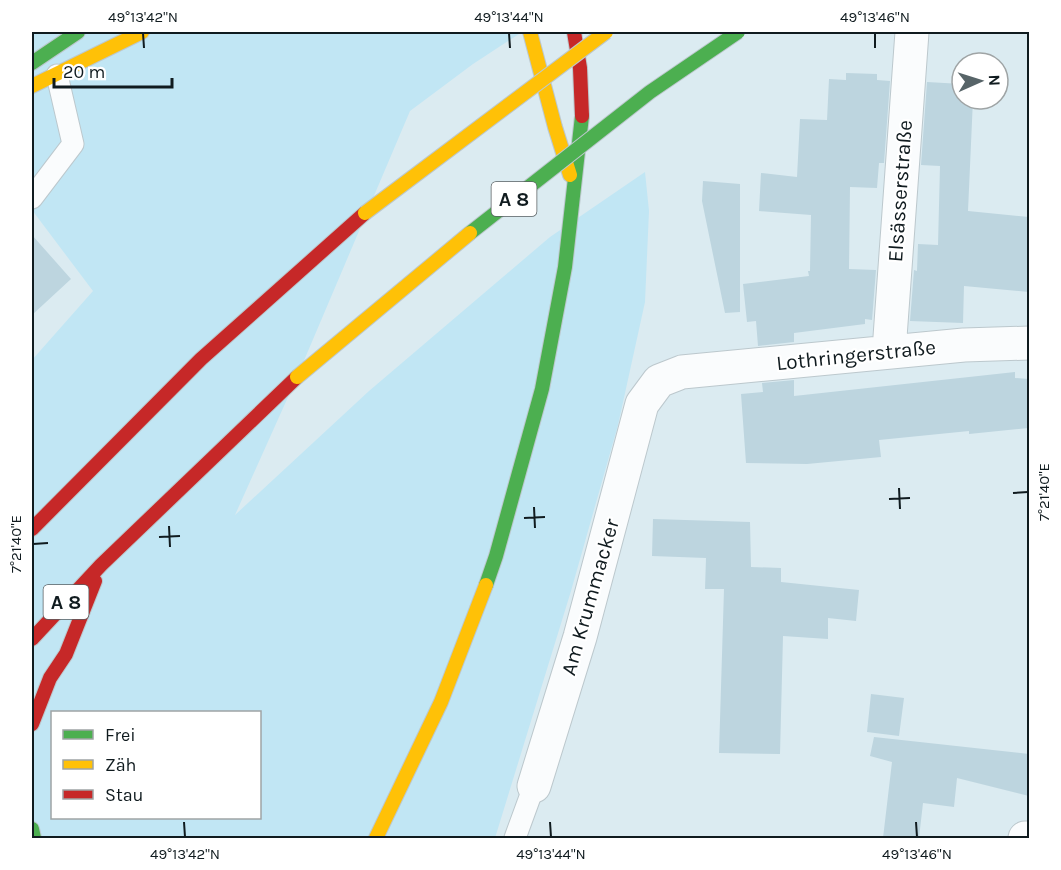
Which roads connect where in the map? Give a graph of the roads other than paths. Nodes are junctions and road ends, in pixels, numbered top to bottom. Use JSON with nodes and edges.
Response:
{"nodes":[{"id":1,"x":78,"y":32,"type":"edge"},
{"id":2,"x":142,"y":32,"type":"edge"},
{"id":3,"x":530,"y":32,"type":"edge"},
{"id":4,"x":574,"y":32,"type":"edge"},
{"id":5,"x":606,"y":32,"type":"edge"},
{"id":6,"x":738,"y":32,"type":"edge"},
{"id":7,"x":912,"y":32,"type":"edge"},
{"id":8,"x":32,"y":63,"type":"edge"},
{"id":9,"x":57,"y":75,"type":"junction"},
{"id":10,"x":32,"y":86,"type":"edge"},
{"id":11,"x":574,"y":188,"type":"junction"},
{"id":12,"x":32,"y":198,"type":"edge"},
{"id":13,"x":1029,"y":343,"type":"edge"},
{"id":14,"x":889,"y":351,"type":"junction"},
{"id":15,"x":682,"y":372,"type":"joint"},
{"id":16,"x":32,"y":529,"type":"edge"},
{"id":17,"x":101,"y":565,"type":"junction"},
{"id":18,"x":32,"y":639,"type":"edge"},
{"id":19,"x":32,"y":724,"type":"edge"},
{"id":20,"x":534,"y":786,"type":"joint"},
{"id":21,"x":32,"y":829,"type":"edge"},
{"id":22,"x":34,"y":838,"type":"edge"},
{"id":23,"x":375,"y":838,"type":"edge"},
{"id":24,"x":515,"y":838,"type":"edge"},
{"id":25,"x":1025,"y":838,"type":"edge"},
{"id":26,"x":1029,"y":838,"type":"edge"}],
"edges":[{"from":1,"to":8,"type":"main road"},
{"from":2,"to":9,"type":"main road"},
{"from":3,"to":11,"type":"main road"},
{"from":4,"to":11,"type":"main road"},
{"from":5,"to":16,"type":"main road","bridge":true},
{"from":6,"to":17,"type":"main road","number":"A 8","bridge":true},
{"from":7,"to":14,"type":"street","name":"Elsässerstraße"},
{"from":9,"to":10,"type":"main road"},
{"from":9,"to":12,"type":"lane"},
{"from":11,"to":23,"type":"main road"},
{"from":13,"to":14,"type":"street","name":"Lothringerstraße"},
{"from":14,"to":15,"type":"street","name":"Lothringerstraße"},
{"from":15,"to":20,"type":"street","name":"Am Krummacker"},
{"from":17,"to":18,"type":"main road","number":"A 8"},
{"from":17,"to":19,"type":"main road"},
{"from":20,"to":24,"type":"lane","name":"Am Krummacker"},
{"from":21,"to":22,"type":"main road"},
{"from":25,"to":26,"type":"street"}]}
